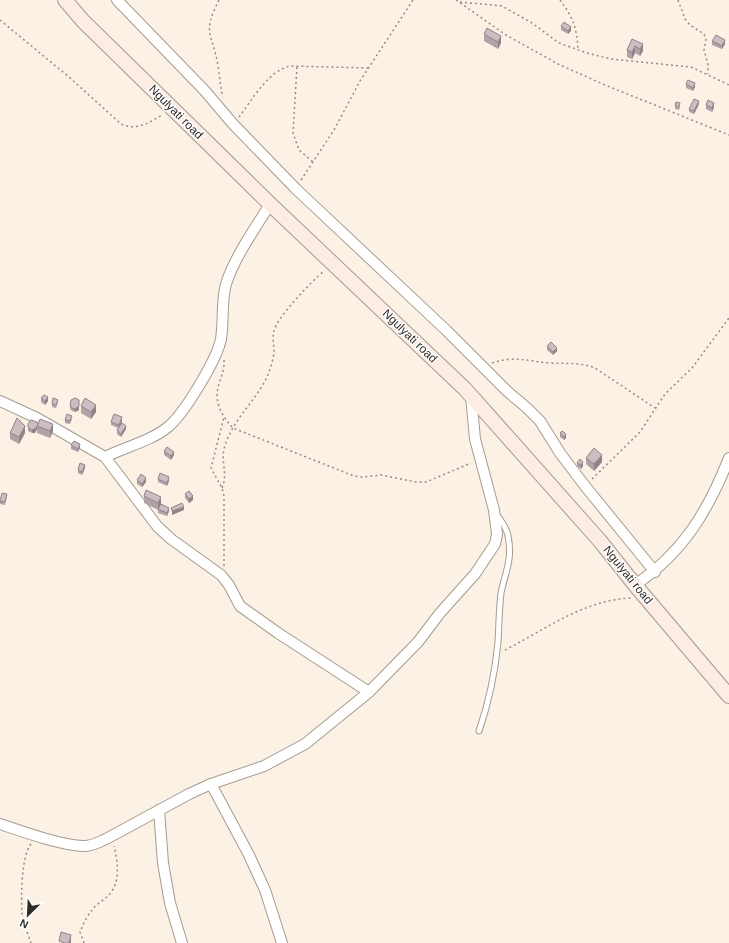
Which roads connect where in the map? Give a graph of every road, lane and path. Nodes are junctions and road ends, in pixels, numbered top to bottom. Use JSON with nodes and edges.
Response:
{"nodes":[{"id":1,"x":65,"y":0,"type":"edge"},
{"id":2,"x":117,"y":0,"type":"edge"},
{"id":3,"x":219,"y":0,"type":"edge"},
{"id":4,"x":413,"y":0,"type":"edge"},
{"id":5,"x":456,"y":0,"type":"edge"},
{"id":6,"x":560,"y":0,"type":"edge"},
{"id":7,"x":678,"y":0,"type":"edge"},
{"id":8,"x":459,"y":2,"type":"junction"},
{"id":9,"x":0,"y":20,"type":"edge"},
{"id":10,"x":578,"y":50,"type":"junction"},
{"id":11,"x":297,"y":67,"type":"junction"},
{"id":12,"x":369,"y":68,"type":"junction"},
{"id":13,"x":708,"y":74,"type":"junction"},
{"id":14,"x":729,"y":86,"type":"edge"},
{"id":15,"x":225,"y":100,"type":"dead end"},
{"id":16,"x":172,"y":108,"type":"junction"},
{"id":17,"x":234,"y":114,"type":"dead end"},
{"id":18,"x":729,"y":135,"type":"edge"},
{"id":19,"x":313,"y":162,"type":"junction"},
{"id":20,"x":296,"y":189,"type":"junction"},
{"id":21,"x":270,"y":204,"type":"junction"},
{"id":22,"x":333,"y":263,"type":"junction"},
{"id":23,"x":729,"y":318,"type":"edge"},
{"id":24,"x":219,"y":345,"type":"junction"},
{"id":25,"x":482,"y":367,"type":"junction"},
{"id":26,"x":471,"y":396,"type":"junction"},
{"id":27,"x":0,"y":400,"type":"edge"},
{"id":28,"x":655,"y":408,"type":"junction"},
{"id":29,"x":224,"y":417,"type":"junction"},
{"id":30,"x":233,"y":428,"type":"junction"},
{"id":31,"x":105,"y":457,"type":"junction"},
{"id":32,"x":729,"y":458,"type":"edge"},
{"id":33,"x":480,"y":460,"type":"junction"},
{"id":34,"x":585,"y":486,"type":"junction"},
{"id":35,"x":222,"y":488,"type":"junction"},
{"id":36,"x":494,"y":512,"type":"junction"},
{"id":37,"x":655,"y":572,"type":"junction"},
{"id":38,"x":223,"y":578,"type":"junction"},
{"id":39,"x":635,"y":585,"type":"junction"},
{"id":40,"x":645,"y":597,"type":"junction"},
{"id":41,"x":497,"y":654,"type":"junction"},
{"id":42,"x":369,"y":692,"type":"junction"},
{"id":43,"x":729,"y":696,"type":"edge"},
{"id":44,"x":478,"y":731,"type":"dead end"},
{"id":45,"x":211,"y":784,"type":"junction"},
{"id":46,"x":159,"y":810,"type":"junction"},
{"id":47,"x":0,"y":824,"type":"edge"},
{"id":48,"x":39,"y":836,"type":"junction"},
{"id":49,"x":111,"y":837,"type":"junction"},
{"id":50,"x":31,"y":943,"type":"edge"},
{"id":51,"x":84,"y":943,"type":"edge"},
{"id":52,"x":182,"y":943,"type":"edge"},
{"id":53,"x":282,"y":943,"type":"edge"}],
"edges":[{"from":1,"to":16,"type":"main road","name":"Ngulyati road"},
{"from":2,"to":20,"type":"street"},
{"from":3,"to":15,"type":"path"},
{"from":4,"to":12,"type":"path"},
{"from":5,"to":8,"type":"path"},
{"from":6,"to":10,"type":"path"},
{"from":7,"to":13,"type":"path"},
{"from":8,"to":10,"type":"path"},
{"from":8,"to":18,"type":"path"},
{"from":9,"to":16,"type":"path"},
{"from":10,"to":13,"type":"path"},
{"from":11,"to":12,"type":"path"},
{"from":11,"to":17,"type":"path"},
{"from":11,"to":19,"type":"path"},
{"from":12,"to":19,"type":"path"},
{"from":13,"to":14,"type":"path"},
{"from":16,"to":21,"type":"main road","name":"Ngulyati road"},
{"from":19,"to":20,"type":"path"},
{"from":20,"to":25,"type":"street"},
{"from":21,"to":22,"type":"main road","name":"Ngulyati road"},
{"from":21,"to":24,"type":"street"},
{"from":22,"to":26,"type":"main road","name":"Ngulyati road"},
{"from":22,"to":30,"type":"path"},
{"from":23,"to":28,"type":"path"},
{"from":24,"to":29,"type":"path"},
{"from":24,"to":31,"type":"street"},
{"from":25,"to":28,"type":"path"},
{"from":25,"to":34,"type":"street"},
{"from":26,"to":33,"type":"street"},
{"from":26,"to":39,"type":"main road","name":"Ngulyati road"},
{"from":27,"to":31,"type":"street"},
{"from":28,"to":34,"type":"path"},
{"from":29,"to":30,"type":"path"},
{"from":29,"to":35,"type":"path"},
{"from":30,"to":33,"type":"path"},
{"from":30,"to":35,"type":"path"},
{"from":31,"to":38,"type":"street"},
{"from":32,"to":37,"type":"street"},
{"from":33,"to":36,"type":"street"},
{"from":34,"to":37,"type":"street"},
{"from":35,"to":38,"type":"path"},
{"from":36,"to":41,"type":"lane"},
{"from":36,"to":42,"type":"street"},
{"from":37,"to":39,"type":"street"},
{"from":38,"to":42,"type":"street"},
{"from":39,"to":40,"type":"main road","name":"Ngulyati road"},
{"from":40,"to":41,"type":"path"},
{"from":40,"to":43,"type":"main road","name":"Ngulyati road"},
{"from":41,"to":44,"type":"lane"},
{"from":42,"to":45,"type":"street"},
{"from":45,"to":46,"type":"street"},
{"from":45,"to":53,"type":"street"},
{"from":46,"to":49,"type":"street"},
{"from":46,"to":52,"type":"street"},
{"from":47,"to":48,"type":"street"},
{"from":48,"to":49,"type":"street"},
{"from":48,"to":50,"type":"path"},
{"from":49,"to":51,"type":"path"}]}
